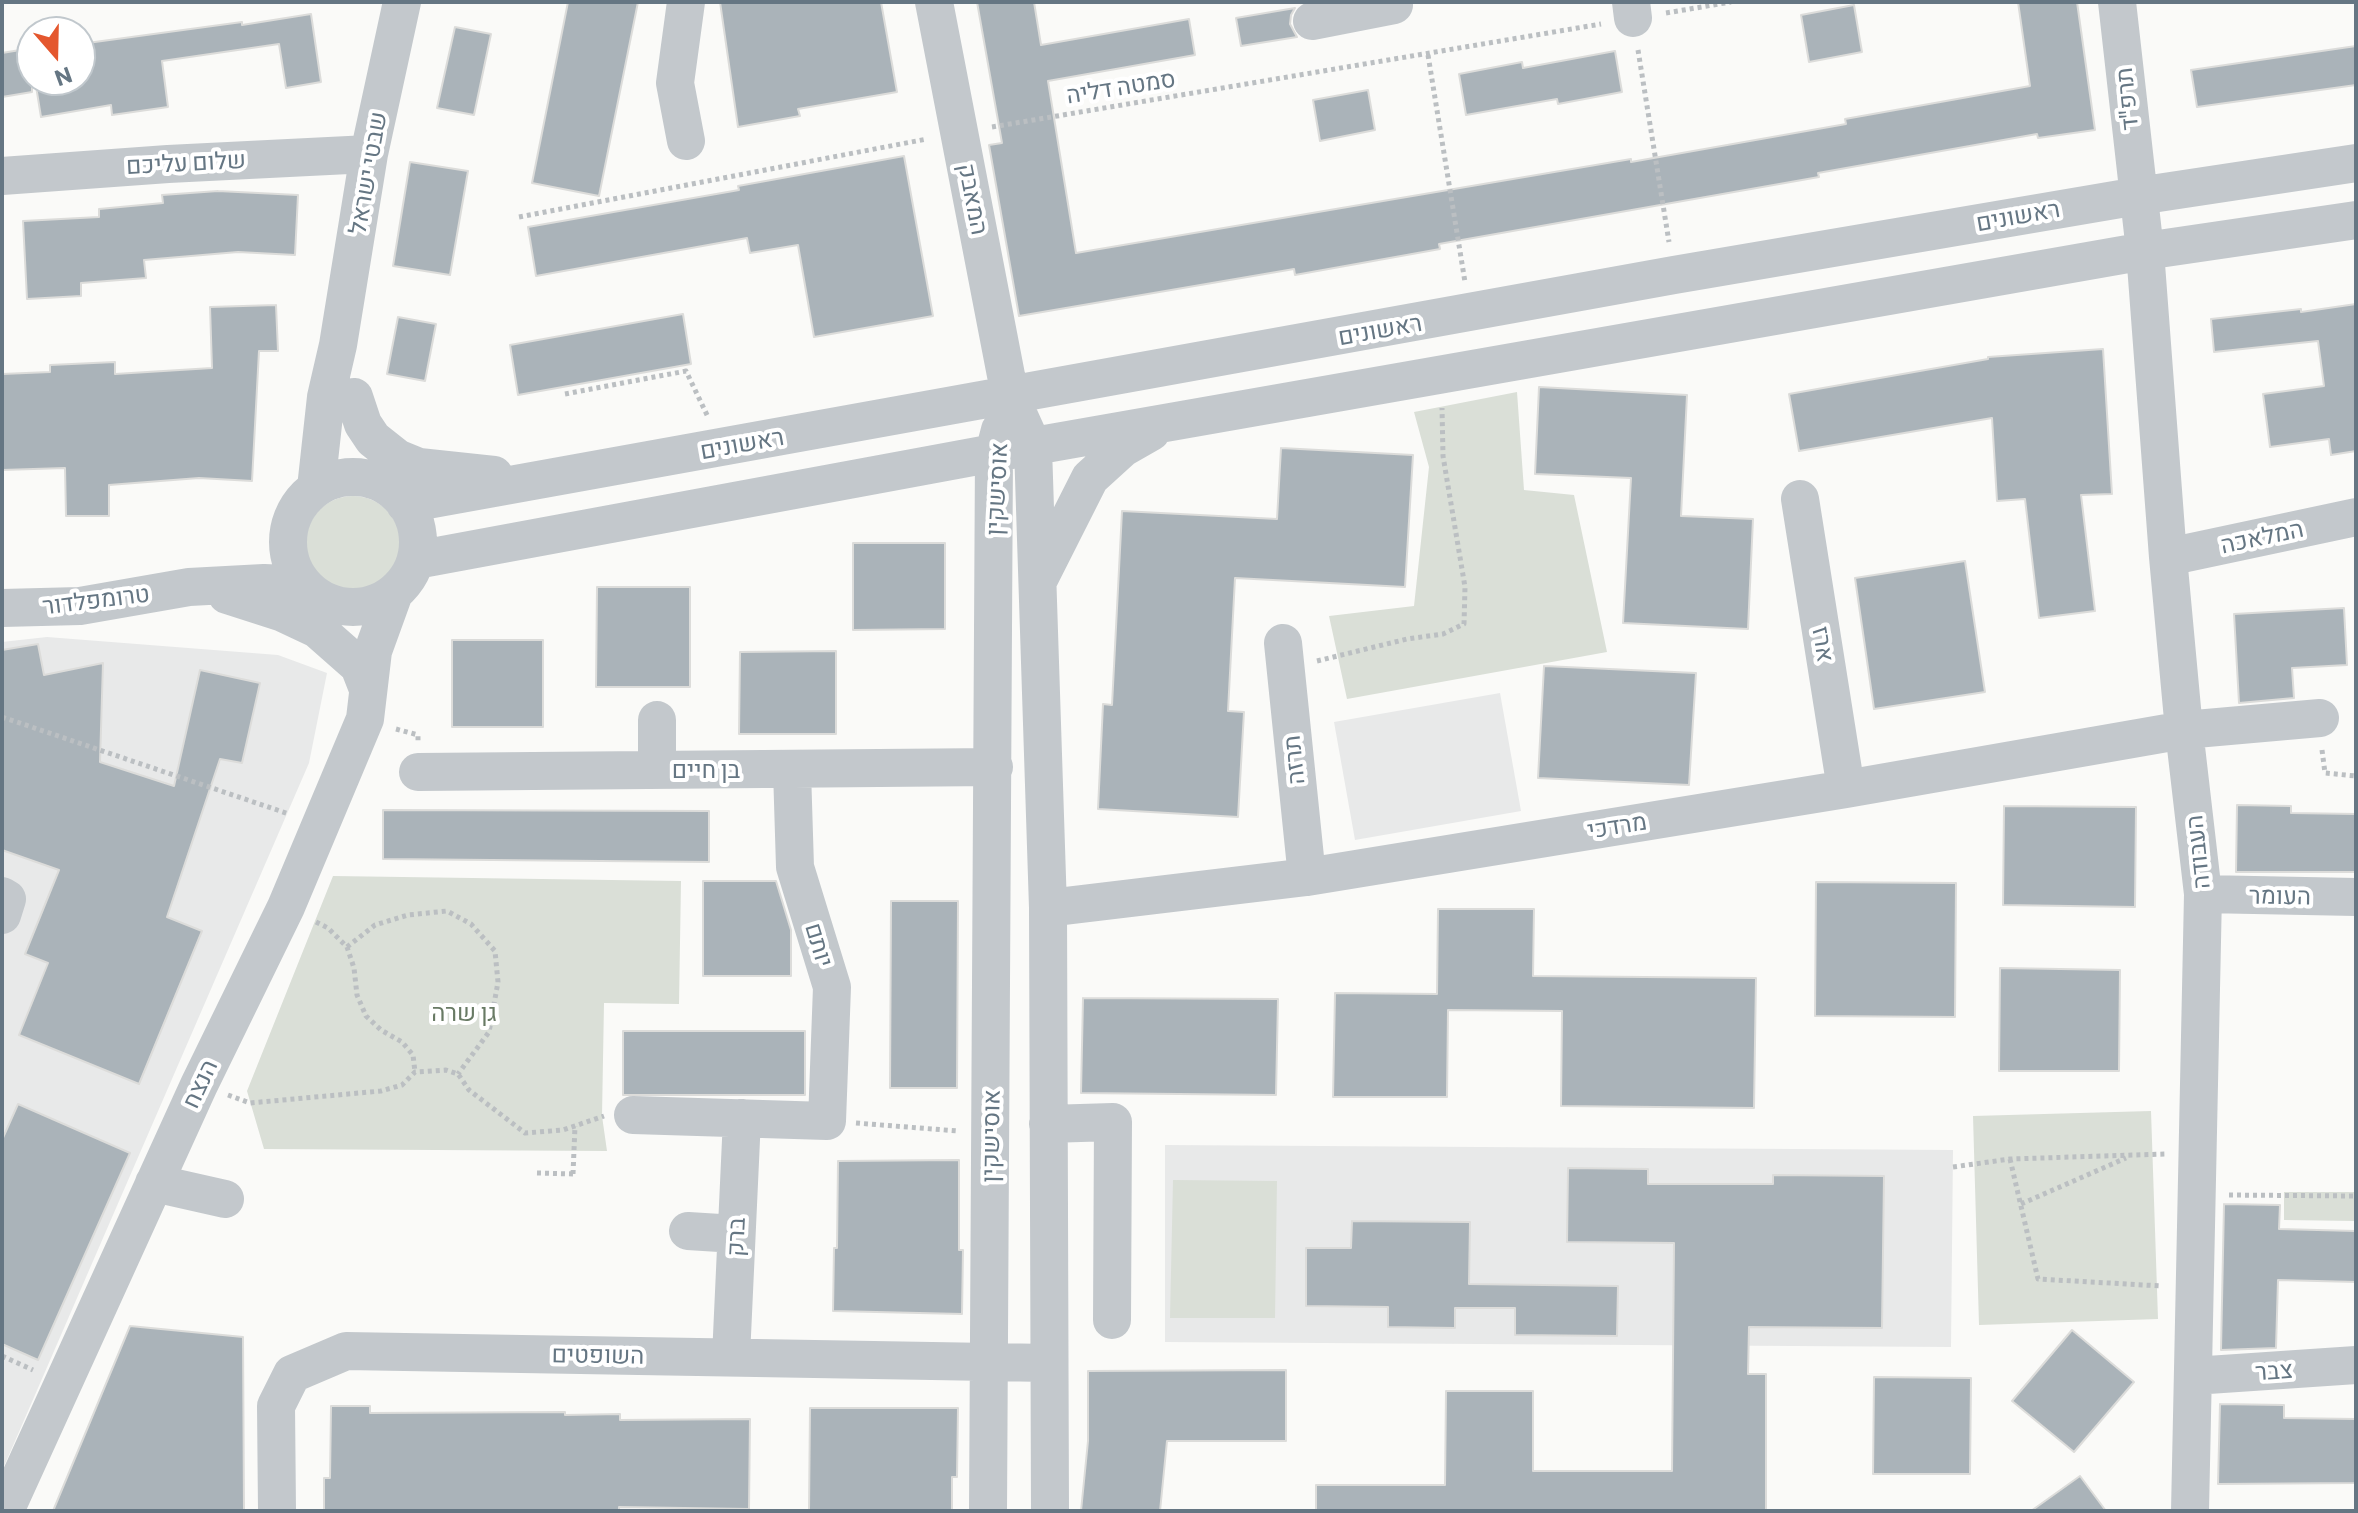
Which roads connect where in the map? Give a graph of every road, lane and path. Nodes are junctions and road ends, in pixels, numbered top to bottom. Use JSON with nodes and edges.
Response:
{"nodes":[{"id":1,"x":402,"y":2,"type":"edge"},
{"id":2,"x":686,"y":2,"type":"edge"},
{"id":3,"x":934,"y":2,"type":"edge"},
{"id":4,"x":1393,"y":2,"type":"edge"},
{"id":5,"x":1731,"y":2,"type":"edge"},
{"id":6,"x":2117,"y":2,"type":"edge"},
{"id":7,"x":1632,"y":10,"type":"edge"},
{"id":8,"x":1312,"y":21,"type":"dead end"},
{"id":9,"x":1428,"y":55,"type":"junction"},
{"id":10,"x":960,"y":132,"type":"junction"},
{"id":11,"x":686,"y":141,"type":"dead end"},
{"id":12,"x":369,"y":154,"type":"junction"},
{"id":13,"x":2356,"y":163,"type":"edge"},
{"id":14,"x":2,"y":176,"type":"edge"},
{"id":15,"x":2138,"y":196,"type":"junction"},
{"id":16,"x":519,"y":217,"type":"dead end"},
{"id":17,"x":2356,"y":220,"type":"edge"},
{"id":18,"x":2145,"y":251,"type":"junction"},
{"id":19,"x":1674,"y":275,"type":"junction"},
{"id":20,"x":1470,"y":314,"type":"junction"},
{"id":21,"x":338,"y":345,"type":"junction"},
{"id":22,"x":1441,"y":375,"type":"junction"},
{"id":23,"x":565,"y":394,"type":"dead end"},
{"id":24,"x":1010,"y":396,"type":"junction"},
{"id":25,"x":354,"y":397,"type":"junction"},
{"id":26,"x":1164,"y":423,"type":"junction"},
{"id":27,"x":722,"y":447,"type":"junction"},
{"id":28,"x":1033,"y":447,"type":"junction"},
{"id":29,"x":994,"y":453,"type":"junction"},
{"id":30,"x":561,"y":476,"type":"junction"},
{"id":31,"x":316,"y":488,"type":"junction"},
{"id":32,"x":393,"y":493,"type":"junction"},
{"id":33,"x":1800,"y":499,"type":"dead end"},
{"id":34,"x":2356,"y":517,"type":"edge"},
{"id":35,"x":292,"y":518,"type":"junction"},
{"id":36,"x":2168,"y":557,"type":"junction"},
{"id":37,"x":416,"y":560,"type":"junction"},
{"id":38,"x":1037,"y":582,"type":"junction"},
{"id":39,"x":189,"y":587,"type":"junction"},
{"id":40,"x":394,"y":593,"type":"junction"},
{"id":41,"x":315,"y":596,"type":"junction"},
{"id":42,"x":2,"y":608,"type":"edge"},
{"id":43,"x":352,"y":608,"type":"junction"},
{"id":44,"x":373,"y":651,"type":"junction"},
{"id":45,"x":1284,"y":656,"type":"joint"},
{"id":46,"x":366,"y":704,"type":"junction"},
{"id":47,"x":2,"y":717,"type":"edge"},
{"id":48,"x":2320,"y":718,"type":"joint"},
{"id":49,"x":657,"y":720,"type":"dead end"},
{"id":50,"x":2184,"y":730,"type":"junction"},
{"id":51,"x":994,"y":767,"type":"junction"},
{"id":52,"x":657,"y":770,"type":"junction"},
{"id":53,"x":792,"y":770,"type":"junction"},
{"id":54,"x":418,"y":772,"type":"joint"},
{"id":55,"x":2356,"y":776,"type":"edge"},
{"id":56,"x":1846,"y":789,"type":"junction"},
{"id":57,"x":320,"y":824,"type":"junction"},
{"id":58,"x":1307,"y":877,"type":"junction"},
{"id":59,"x":2203,"y":894,"type":"junction"},
{"id":60,"x":2,"y":896,"type":"edge"},
{"id":61,"x":2356,"y":897,"type":"edge"},
{"id":62,"x":286,"y":907,"type":"junction"},
{"id":63,"x":1048,"y":908,"type":"junction"},
{"id":64,"x":2,"y":915,"type":"edge"},
{"id":65,"x":347,"y":947,"type":"junction"},
{"id":66,"x":415,"y":1072,"type":"junction"},
{"id":67,"x":458,"y":1074,"type":"junction"},
{"id":68,"x":199,"y":1085,"type":"junction"},
{"id":69,"x":633,"y":1115,"type":"joint"},
{"id":70,"x":742,"y":1118,"type":"junction"},
{"id":71,"x":827,"y":1121,"type":"junction"},
{"id":72,"x":1048,"y":1124,"type":"junction"},
{"id":73,"x":575,"y":1126,"type":"junction"},
{"id":74,"x":991,"y":1134,"type":"junction"},
{"id":75,"x":2198,"y":1152,"type":"junction"},
{"id":76,"x":2129,"y":1156,"type":"junction"},
{"id":77,"x":2010,"y":1159,"type":"junction"},
{"id":78,"x":1953,"y":1167,"type":"dead end"},
{"id":79,"x":537,"y":1173,"type":"dead end"},
{"id":80,"x":154,"y":1183,"type":"junction"},
{"id":81,"x":2197,"y":1195,"type":"junction"},
{"id":82,"x":2356,"y":1196,"type":"edge"},
{"id":83,"x":2021,"y":1204,"type":"junction"},
{"id":84,"x":222,"y":1207,"type":"dead end"},
{"id":85,"x":688,"y":1231,"type":"dead end"},
{"id":86,"x":736,"y":1234,"type":"junction"},
{"id":87,"x":2194,"y":1288,"type":"junction"},
{"id":88,"x":1112,"y":1320,"type":"dead end"},
{"id":89,"x":731,"y":1357,"type":"junction"},
{"id":90,"x":989,"y":1362,"type":"junction"},
{"id":91,"x":1049,"y":1363,"type":"junction"},
{"id":92,"x":2356,"y":1365,"type":"edge"},
{"id":93,"x":2193,"y":1376,"type":"junction"},
{"id":94,"x":7,"y":1499,"type":"edge"},
{"id":95,"x":277,"y":1511,"type":"edge"},
{"id":96,"x":988,"y":1511,"type":"edge"},
{"id":97,"x":1050,"y":1511,"type":"edge"},
{"id":98,"x":2190,"y":1511,"type":"edge"}],
"edges":[{"from":1,"to":12,"type":"street","name":"שבטי ישראל"},
{"from":2,"to":11,"type":"street"},
{"from":3,"to":10,"type":"street","name":"המאבק"},
{"from":4,"to":8,"type":"street"},
{"from":5,"to":7,"type":"path","name":"סמטה דליה"},
{"from":6,"to":15,"type":"street","name":"תרפ\"ד"},
{"from":7,"to":9,"type":"path","name":"סמטה דליה"},
{"from":7,"to":19,"type":"path"},
{"from":9,"to":10,"type":"path","name":"סמטה דליה"},
{"from":9,"to":20,"type":"path"},
{"from":10,"to":16,"type":"path","name":"סמטה דליה"},
{"from":10,"to":24,"type":"street","name":"המאבק"},
{"from":12,"to":14,"type":"street","name":"שלום עליכם"},
{"from":12,"to":21,"type":"street","name":"שבטי ישראל"},
{"from":13,"to":15,"type":"street","name":"ראשונים"},
{"from":15,"to":18,"type":"street","name":"העבודה"},
{"from":15,"to":19,"type":"street","name":"ראשונים"},
{"from":17,"to":18,"type":"street"},
{"from":18,"to":22,"type":"street"},
{"from":18,"to":36,"type":"street","name":"העבודה"},
{"from":19,"to":20,"type":"street","name":"ראשונים"},
{"from":20,"to":24,"type":"street","name":"ראשונים"},
{"from":21,"to":25,"type":"street","name":"שבטי ישראל"},
{"from":21,"to":31,"type":"street","name":"שבטי ישראל"},
{"from":22,"to":26,"type":"street"},
{"from":22,"to":45,"type":"path"},
{"from":23,"to":27,"type":"path"},
{"from":24,"to":27,"type":"street","name":"ראשונים"},
{"from":24,"to":28,"type":"street","name":"אוסישקין"},
{"from":24,"to":29,"type":"street","name":"אוסישקין"},
{"from":25,"to":30,"type":"street"},
{"from":25,"to":32,"type":"street","name":"שבטי ישראל"},
{"from":26,"to":28,"type":"street"},
{"from":26,"to":38,"type":"street"},
{"from":27,"to":30,"type":"street","name":"ראשונים"},
{"from":28,"to":29,"type":"street"},
{"from":28,"to":38,"type":"street","name":"אוסישקין"},
{"from":29,"to":37,"type":"street"},
{"from":29,"to":51,"type":"street","name":"אוסישקין"},
{"from":30,"to":32,"type":"street","name":"ראשונים"},
{"from":31,"to":32,"type":"street"},
{"from":31,"to":35,"type":"street"},
{"from":32,"to":37,"type":"street"},
{"from":33,"to":56,"type":"street","name":"ארז"},
{"from":34,"to":36,"type":"street","name":"המלאכה"},
{"from":35,"to":39,"type":"street","name":"טרומפלדור"},
{"from":35,"to":41,"type":"street"},
{"from":36,"to":50,"type":"street","name":"העבודה"},
{"from":37,"to":40,"type":"street"},
{"from":38,"to":63,"type":"street","name":"אוסישקין"},
{"from":39,"to":41,"type":"street","name":"טרומפלדור"},
{"from":39,"to":42,"type":"street","name":"טרומפלדור"},
{"from":39,"to":46,"type":"street"},
{"from":40,"to":43,"type":"street"},
{"from":40,"to":44,"type":"street","name":"הנצח"},
{"from":41,"to":43,"type":"street"},
{"from":43,"to":44,"type":"street"},
{"from":44,"to":46,"type":"street","name":"הנצח"},
{"from":45,"to":58,"type":"street","name":"תרזה"},
{"from":46,"to":54,"type":"path"},
{"from":46,"to":57,"type":"street","name":"הנצח"},
{"from":47,"to":57,"type":"path"},
{"from":48,"to":50,"type":"street","name":"מרדכי"},
{"from":48,"to":55,"type":"path"},
{"from":49,"to":52,"type":"street"},
{"from":50,"to":56,"type":"street","name":"מרדכי"},
{"from":50,"to":59,"type":"street","name":"העבודה"},
{"from":51,"to":53,"type":"street","name":"בן חיים"},
{"from":51,"to":74,"type":"street","name":"אוסישקין"},
{"from":52,"to":53,"type":"street","name":"בן חיים"},
{"from":52,"to":54,"type":"street","name":"בן חיים"},
{"from":53,"to":71,"type":"street","name":"יותם"},
{"from":56,"to":58,"type":"street","name":"מרדכי"},
{"from":57,"to":62,"type":"street","name":"הנצח"},
{"from":58,"to":63,"type":"street","name":"מרדכי"},
{"from":59,"to":61,"type":"street","name":"העומר"},
{"from":59,"to":75,"type":"street","name":"העבודה"},
{"from":60,"to":64,"type":"street"},
{"from":62,"to":65,"type":"path"},
{"from":62,"to":68,"type":"street","name":"הנצח"},
{"from":63,"to":72,"type":"street","name":"אוסישקין"},
{"from":65,"to":66,"type":"path"},
{"from":65,"to":67,"type":"path"},
{"from":66,"to":67,"type":"path"},
{"from":66,"to":68,"type":"path"},
{"from":67,"to":73,"type":"path"},
{"from":68,"to":80,"type":"street","name":"הנצח"},
{"from":69,"to":70,"type":"street"},
{"from":69,"to":73,"type":"path"},
{"from":70,"to":71,"type":"street"},
{"from":70,"to":86,"type":"street","name":"ברק"},
{"from":71,"to":74,"type":"path"},
{"from":72,"to":88,"type":"street"},
{"from":72,"to":91,"type":"street","name":"אוסישקין"},
{"from":73,"to":79,"type":"path"},
{"from":74,"to":90,"type":"street","name":"אוסישקין"},
{"from":75,"to":76,"type":"path"},
{"from":75,"to":81,"type":"street","name":"העבודה"},
{"from":76,"to":77,"type":"path"},
{"from":76,"to":83,"type":"path"},
{"from":77,"to":78,"type":"path"},
{"from":77,"to":83,"type":"path"},
{"from":80,"to":84,"type":"street"},
{"from":80,"to":94,"type":"street","name":"הנצח"},
{"from":81,"to":82,"type":"path"},
{"from":81,"to":87,"type":"street","name":"העבודה"},
{"from":83,"to":87,"type":"path"},
{"from":85,"to":86,"type":"street"},
{"from":86,"to":89,"type":"street","name":"ברק"},
{"from":87,"to":93,"type":"street","name":"העבודה"},
{"from":89,"to":90,"type":"street","name":"השופטים"},
{"from":89,"to":95,"type":"street","name":"השופטים"},
{"from":90,"to":91,"type":"street","name":"השופטים"},
{"from":90,"to":96,"type":"street","name":"אוסישקין"},
{"from":91,"to":97,"type":"street","name":"אוסישקין"},
{"from":92,"to":93,"type":"street","name":"צבר"},
{"from":93,"to":98,"type":"street","name":"העבודה"}]}
